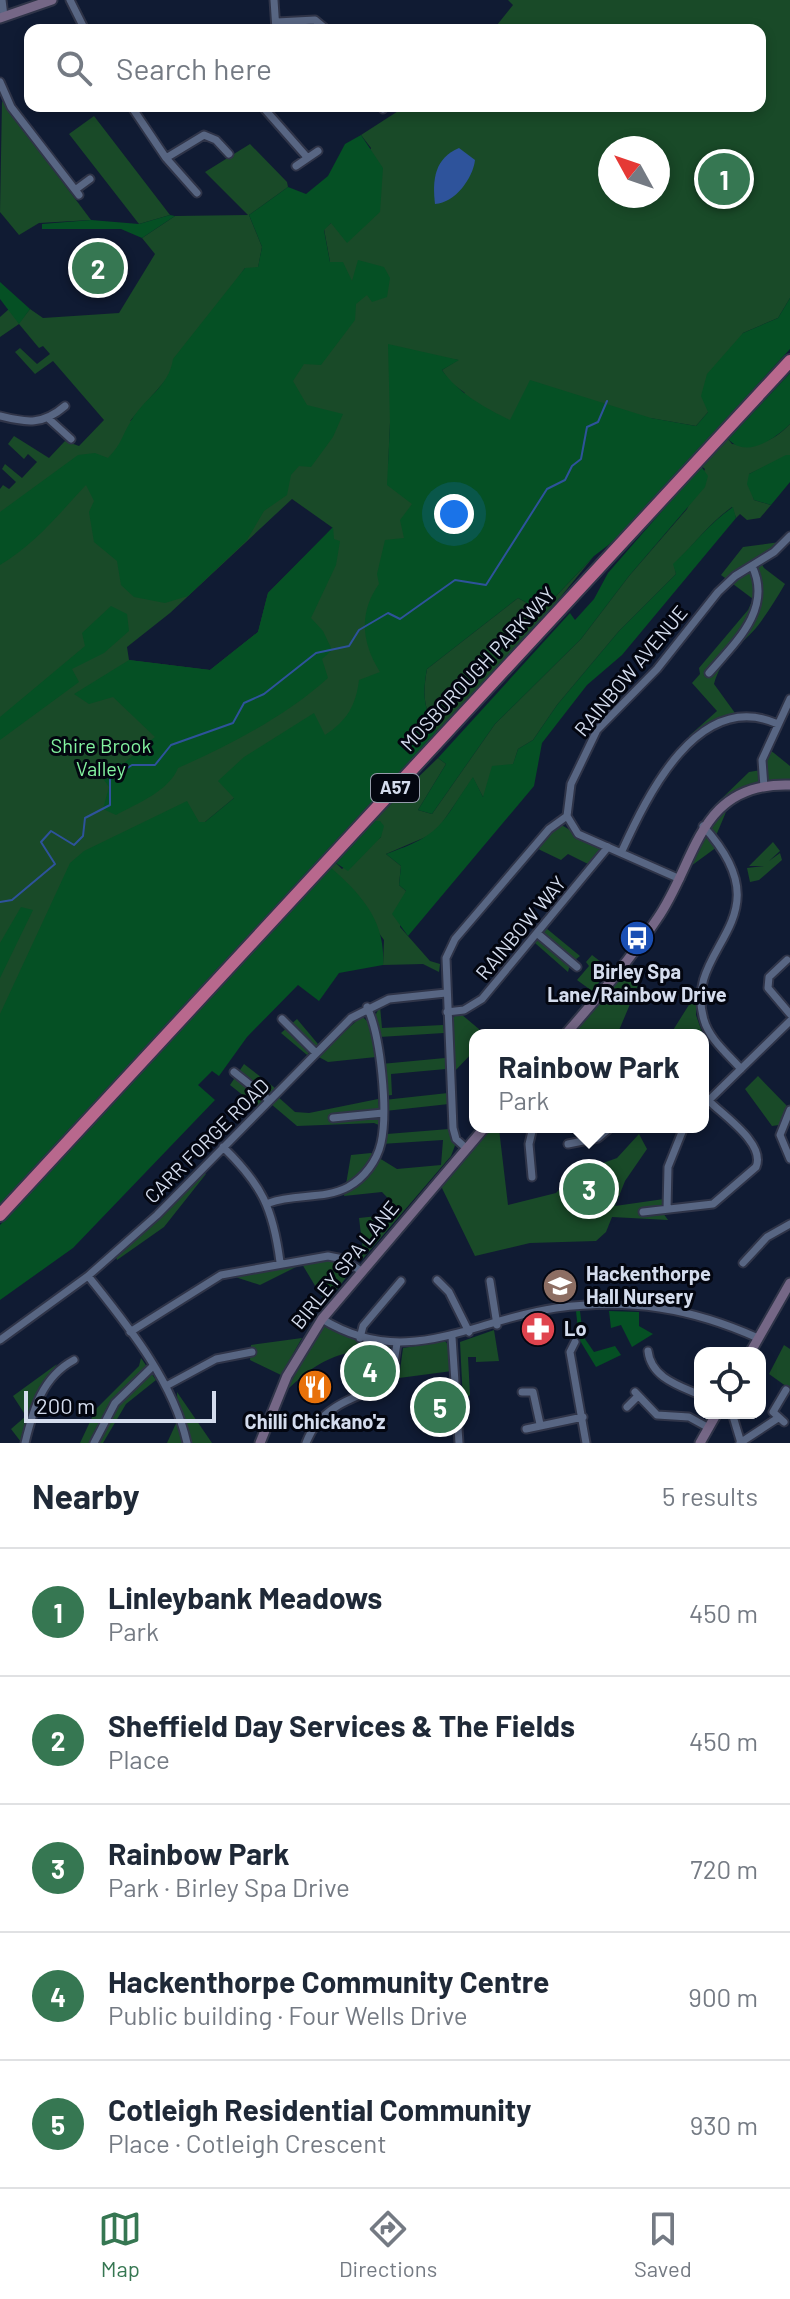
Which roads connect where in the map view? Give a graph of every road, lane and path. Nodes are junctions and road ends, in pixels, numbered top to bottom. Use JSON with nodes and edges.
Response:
{"nodes":[{"id":1,"x":2,"y":0,"type":"edge"},
{"id":2,"x":52,"y":0,"type":"edge"},
{"id":3,"x":70,"y":0,"type":"edge"},
{"id":4,"x":274,"y":0,"type":"edge"},
{"id":5,"x":2,"y":17,"type":"edge"},
{"id":6,"x":82,"y":24,"type":"edge"},
{"id":7,"x":276,"y":24,"type":"edge"},
{"id":8,"x":289,"y":24,"type":"edge"},
{"id":9,"x":320,"y":24,"type":"edge"},
{"id":10,"x":0,"y":82,"type":"edge"},
{"id":11,"x":138,"y":112,"type":"edge"},
{"id":12,"x":270,"y":112,"type":"edge"},
{"id":13,"x":205,"y":123,"type":"dead end"},
{"id":14,"x":204,"y":135,"type":"junction"},
{"id":15,"x":318,"y":151,"type":"dead end"},
{"id":16,"x":229,"y":154,"type":"dead end"},
{"id":17,"x":306,"y":156,"type":"junction"},
{"id":18,"x":166,"y":158,"type":"junction"},
{"id":19,"x":296,"y":166,"type":"dead end"},
{"id":20,"x":90,"y":179,"type":"dead end"},
{"id":21,"x":197,"y":193,"type":"dead end"},
{"id":22,"x":790,"y":361,"type":"edge"},
{"id":23,"x":65,"y":406,"type":"dead end"},
{"id":24,"x":0,"y":416,"type":"edge"},
{"id":25,"x":49,"y":419,"type":"junction"},
{"id":26,"x":71,"y":439,"type":"dead end"},
{"id":27,"x":790,"y":536,"type":"edge"},
{"id":28,"x":752,"y":566,"type":"junction"},
{"id":29,"x":709,"y":673,"type":"dead end"},
{"id":30,"x":790,"y":699,"type":"edge"},
{"id":31,"x":778,"y":724,"type":"junction"},
{"id":32,"x":790,"y":785,"type":"edge"},
{"id":33,"x":764,"y":787,"type":"junction"},
{"id":34,"x":567,"y":816,"type":"junction"},
{"id":35,"x":703,"y":826,"type":"junction"},
{"id":36,"x":608,"y":847,"type":"junction"},
{"id":37,"x":621,"y":853,"type":"junction"},
{"id":38,"x":680,"y":879,"type":"junction"},
{"id":39,"x":538,"y":934,"type":"junction"},
{"id":40,"x":787,"y":960,"type":"dead end"},
{"id":41,"x":577,"y":967,"type":"dead end"},
{"id":42,"x":446,"y":993,"type":"junction"},
{"id":43,"x":367,"y":1007,"type":"junction"},
{"id":44,"x":447,"y":1012,"type":"junction"},
{"id":45,"x":790,"y":1014,"type":"edge"},
{"id":46,"x":282,"y":1019,"type":"dead end"},
{"id":47,"x":790,"y":1021,"type":"edge"},
{"id":48,"x":570,"y":1029,"type":"edge"},
{"id":49,"x":709,"y":1029,"type":"edge"},
{"id":50,"x":709,"y":1029,"type":"edge"},
{"id":51,"x":316,"y":1053,"type":"junction"},
{"id":52,"x":741,"y":1069,"type":"junction"},
{"id":53,"x":234,"y":1072,"type":"dead end"},
{"id":54,"x":269,"y":1100,"type":"junction"},
{"id":55,"x":709,"y":1100,"type":"edge"},
{"id":56,"x":709,"y":1106,"type":"edge"},
{"id":57,"x":790,"y":1110,"type":"edge"},
{"id":58,"x":383,"y":1113,"type":"junction"},
{"id":59,"x":333,"y":1118,"type":"dead end"},
{"id":60,"x":480,"y":1133,"type":"edge"},
{"id":61,"x":530,"y":1133,"type":"edge"},
{"id":62,"x":601,"y":1133,"type":"edge"},
{"id":63,"x":682,"y":1133,"type":"edge"},
{"id":64,"x":568,"y":1144,"type":"dead end"},
{"id":65,"x":223,"y":1147,"type":"junction"},
{"id":66,"x":467,"y":1149,"type":"junction"},
{"id":67,"x":790,"y":1159,"type":"edge"},
{"id":68,"x":532,"y":1177,"type":"dead end"},
{"id":69,"x":269,"y":1203,"type":"junction"},
{"id":70,"x":667,"y":1209,"type":"junction"},
{"id":71,"x":643,"y":1212,"type":"dead end"},
{"id":72,"x":0,"y":1215,"type":"edge"},
{"id":73,"x":790,"y":1224,"type":"edge"},
{"id":74,"x":280,"y":1262,"type":"junction"},
{"id":75,"x":743,"y":1263,"type":"dead end"},
{"id":76,"x":361,"y":1271,"type":"junction"},
{"id":77,"x":88,"y":1276,"type":"junction"},
{"id":78,"x":437,"y":1280,"type":"dead end"},
{"id":79,"x":401,"y":1281,"type":"dead end"},
{"id":80,"x":490,"y":1281,"type":"dead end"},
{"id":81,"x":790,"y":1283,"type":"edge"},
{"id":82,"x":322,"y":1319,"type":"junction"},
{"id":83,"x":497,"y":1325,"type":"junction"},
{"id":84,"x":130,"y":1332,"type":"junction"},
{"id":85,"x":469,"y":1332,"type":"junction"},
{"id":86,"x":452,"y":1337,"type":"junction"},
{"id":87,"x":360,"y":1338,"type":"junction"},
{"id":88,"x":758,"y":1338,"type":"junction"},
{"id":89,"x":0,"y":1340,"type":"edge"},
{"id":90,"x":575,"y":1342,"type":"dead end"},
{"id":91,"x":397,"y":1343,"type":"junction"},
{"id":92,"x":753,"y":1347,"type":"edge"},
{"id":93,"x":648,"y":1351,"type":"dead end"},
{"id":94,"x":252,"y":1352,"type":"dead end"},
{"id":95,"x":74,"y":1360,"type":"dead end"},
{"id":96,"x":153,"y":1366,"type":"junction"},
{"id":97,"x":166,"y":1386,"type":"junction"},
{"id":98,"x":786,"y":1390,"type":"dead end"},
{"id":99,"x":522,"y":1392,"type":"dead end"},
{"id":100,"x":694,"y":1393,"type":"edge"},
{"id":101,"x":627,"y":1407,"type":"dead end"},
{"id":102,"x":583,"y":1417,"type":"junction"},
{"id":103,"x":714,"y":1419,"type":"edge"},
{"id":104,"x":723,"y":1419,"type":"edge"},
{"id":105,"x":733,"y":1419,"type":"edge"},
{"id":106,"x":540,"y":1424,"type":"junction"},
{"id":107,"x":709,"y":1428,"type":"junction"},
{"id":108,"x":735,"y":1428,"type":"junction"},
{"id":109,"x":526,"y":1429,"type":"dead end"},
{"id":110,"x":25,"y":1443,"type":"edge"},
{"id":111,"x":94,"y":1443,"type":"edge"},
{"id":112,"x":187,"y":1443,"type":"edge"},
{"id":113,"x":260,"y":1443,"type":"edge"},
{"id":114,"x":306,"y":1443,"type":"edge"},
{"id":115,"x":459,"y":1443,"type":"edge"},
{"id":116,"x":586,"y":1443,"type":"edge"},
{"id":117,"x":700,"y":1443,"type":"edge"},
{"id":118,"x":740,"y":1443,"type":"edge"}],
"edges":[{"from":1,"to":5,"type":"street"},
{"from":2,"to":5,"type":"street"},
{"from":3,"to":6,"type":"street"},
{"from":4,"to":7,"type":"street"},
{"from":8,"to":9,"type":"street"},
{"from":10,"to":20,"type":"street"},
{"from":11,"to":18,"type":"street"},
{"from":12,"to":17,"type":"street"},
{"from":13,"to":14,"type":"street"},
{"from":14,"to":16,"type":"street"},
{"from":14,"to":18,"type":"street"},
{"from":15,"to":17,"type":"street"},
{"from":17,"to":19,"type":"street"},
{"from":18,"to":21,"type":"street"},
{"from":22,"to":72,"type":"highway","name":"MOSBOROUGH PARKWAY","number":"A57"},
{"from":23,"to":25,"type":"street"},
{"from":24,"to":25,"type":"street"},
{"from":25,"to":26,"type":"street"},
{"from":27,"to":28,"type":"street","name":"RAINBOW AVENUE"},
{"from":28,"to":29,"type":"street"},
{"from":28,"to":34,"type":"street","name":"RAINBOW AVENUE"},
{"from":30,"to":31,"type":"street"},
{"from":31,"to":33,"type":"street"},
{"from":31,"to":37,"type":"street"},
{"from":32,"to":33,"type":"street"},
{"from":33,"to":35,"type":"street"},
{"from":34,"to":36,"type":"street"},
{"from":34,"to":42,"type":"street"},
{"from":35,"to":38,"type":"street"},
{"from":35,"to":50,"type":"street"},
{"from":36,"to":37,"type":"street"},
{"from":36,"to":39,"type":"street","name":"RAINBOW WAY"},
{"from":37,"to":38,"type":"street"},
{"from":38,"to":48,"type":"street"},
{"from":39,"to":41,"type":"street"},
{"from":39,"to":44,"type":"street","name":"RAINBOW WAY"},
{"from":40,"to":45,"type":"street"},
{"from":42,"to":43,"type":"street","name":"CARR FORGE ROAD"},
{"from":42,"to":44,"type":"street"},
{"from":43,"to":51,"type":"street","name":"CARR FORGE ROAD"},
{"from":43,"to":58,"type":"street"},
{"from":44,"to":66,"type":"street"},
{"from":46,"to":51,"type":"street"},
{"from":47,"to":52,"type":"street"},
{"from":49,"to":52,"type":"street"},
{"from":51,"to":54,"type":"street","name":"CARR FORGE ROAD"},
{"from":52,"to":55,"type":"street"},
{"from":53,"to":54,"type":"street"},
{"from":54,"to":65,"type":"street","name":"CARR FORGE ROAD"},
{"from":56,"to":70,"type":"street"},
{"from":57,"to":67,"type":"street"},
{"from":58,"to":59,"type":"street"},
{"from":58,"to":69,"type":"street"},
{"from":60,"to":66,"type":"street","name":"BIRLEY SPA LANE"},
{"from":61,"to":68,"type":"street"},
{"from":62,"to":64,"type":"street"},
{"from":63,"to":70,"type":"street"},
{"from":65,"to":69,"type":"street"},
{"from":65,"to":77,"type":"street","name":"CARR FORGE ROAD"},
{"from":66,"to":76,"type":"street","name":"BIRLEY SPA LANE"},
{"from":69,"to":74,"type":"street"},
{"from":70,"to":71,"type":"street"},
{"from":73,"to":75,"type":"street"},
{"from":74,"to":76,"type":"street"},
{"from":74,"to":84,"type":"street"},
{"from":76,"to":82,"type":"street","name":"BIRLEY SPA LANE"},
{"from":77,"to":84,"type":"street"},
{"from":77,"to":89,"type":"street","name":"CARR FORGE ROAD"},
{"from":78,"to":85,"type":"street"},
{"from":79,"to":87,"type":"street"},
{"from":80,"to":83,"type":"street"},
{"from":81,"to":88,"type":"street"},
{"from":82,"to":87,"type":"street"},
{"from":82,"to":113,"type":"street","name":"BIRLEY SPA LANE"},
{"from":83,"to":85,"type":"street"},
{"from":83,"to":88,"type":"street"},
{"from":84,"to":96,"type":"street"},
{"from":85,"to":86,"type":"street"},
{"from":86,"to":91,"type":"street"},
{"from":86,"to":115,"type":"street"},
{"from":87,"to":91,"type":"street"},
{"from":88,"to":92,"type":"street"},
{"from":90,"to":102,"type":"street"},
{"from":91,"to":114,"type":"street"},
{"from":93,"to":100,"type":"street"},
{"from":94,"to":97,"type":"street"},
{"from":95,"to":110,"type":"street"},
{"from":96,"to":97,"type":"street"},
{"from":96,"to":111,"type":"street"},
{"from":97,"to":112,"type":"street"},
{"from":98,"to":118,"type":"street"},
{"from":99,"to":106,"type":"street"},
{"from":101,"to":107,"type":"street"},
{"from":102,"to":106,"type":"street"},
{"from":102,"to":116,"type":"street"},
{"from":103,"to":107,"type":"street"},
{"from":104,"to":108,"type":"street"},
{"from":105,"to":108,"type":"street"},
{"from":106,"to":109,"type":"street"},
{"from":107,"to":117,"type":"street"},
{"from":108,"to":118,"type":"street"}]}
